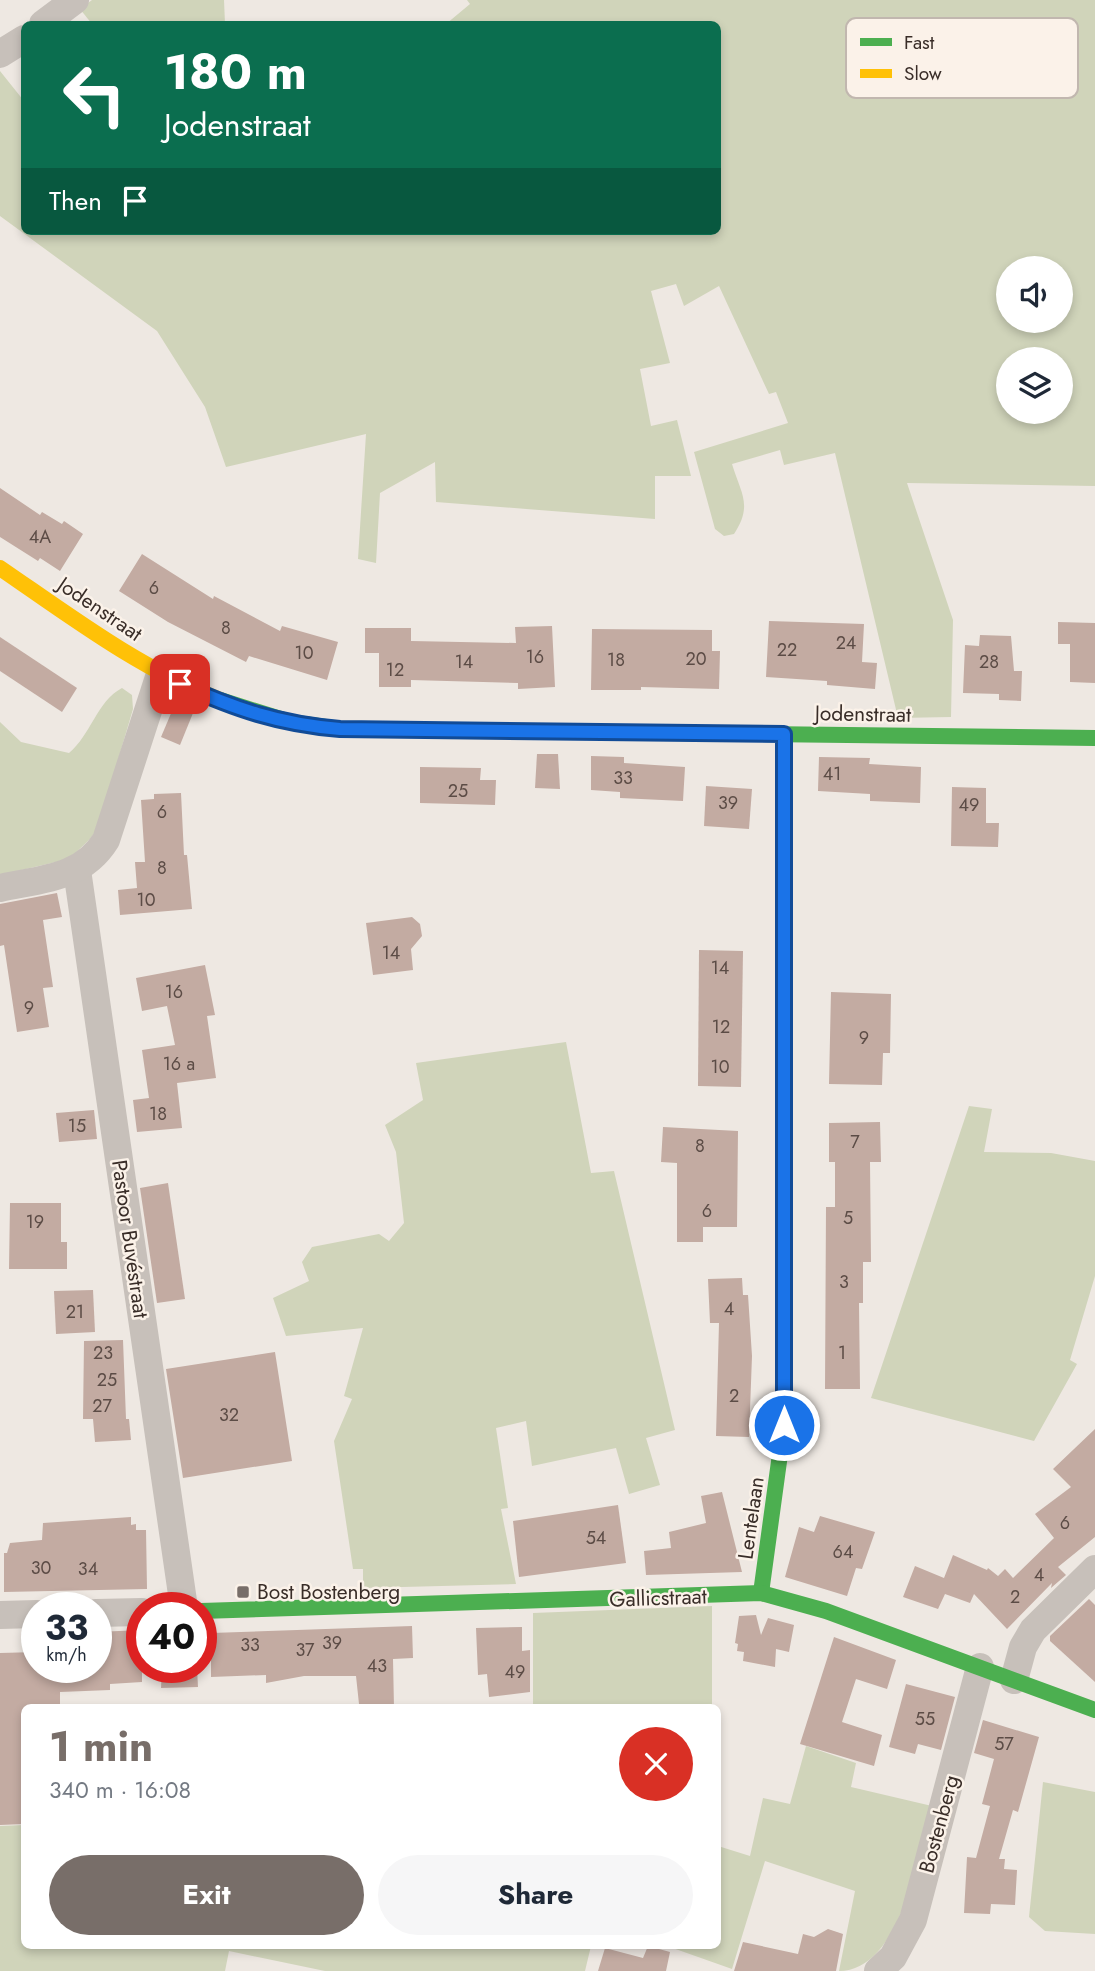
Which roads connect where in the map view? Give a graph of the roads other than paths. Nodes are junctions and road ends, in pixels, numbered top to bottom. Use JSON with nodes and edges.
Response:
{"nodes":[{"id":1,"x":75,"y":0,"type":"edge"},
{"id":2,"x":47,"y":21,"type":"edge"},
{"id":3,"x":21,"y":41,"type":"edge"},
{"id":4,"x":0,"y":54,"type":"edge"},
{"id":5,"x":0,"y":568,"type":"edge"},
{"id":6,"x":160,"y":674,"type":"junction"},
{"id":7,"x":784,"y":734,"type":"junction"},
{"id":8,"x":1095,"y":738,"type":"edge"},
{"id":9,"x":77,"y":870,"type":"junction"},
{"id":10,"x":0,"y":888,"type":"edge"},
{"id":11,"x":1095,"y":1569,"type":"edge"},
{"id":12,"x":182,"y":1592,"type":"edge"},
{"id":13,"x":761,"y":1593,"type":"junction"},
{"id":14,"x":217,"y":1610,"type":"edge"},
{"id":15,"x":21,"y":1614,"type":"edge"},
{"id":16,"x":0,"y":1615,"type":"edge"},
{"id":17,"x":980,"y":1667,"type":"junction"},
{"id":18,"x":1014,"y":1680,"type":"junction"},
{"id":19,"x":1095,"y":1710,"type":"edge"},
{"id":20,"x":878,"y":1971,"type":"edge"}],
"edges":[{"from":1,"to":2,"type":"street"},
{"from":3,"to":4,"type":"street"},
{"from":5,"to":6,"type":"street","name":"Jodenstraat"},
{"from":6,"to":7,"type":"street","name":"Jodenstraat"},
{"from":6,"to":9,"type":"street"},
{"from":7,"to":8,"type":"street","name":"Jodenstraat"},
{"from":7,"to":13,"type":"street","name":"Lentelaan"},
{"from":9,"to":10,"type":"street"},
{"from":9,"to":12,"type":"street","name":"Pastoor Buvéstraat"},
{"from":11,"to":18,"type":"street"},
{"from":13,"to":14,"type":"street","name":"Gallicstraat"},
{"from":13,"to":17,"type":"street","name":"Gallicstraat"},
{"from":15,"to":16,"type":"street"},
{"from":17,"to":18,"type":"street","name":"Gallicstraat"},
{"from":17,"to":20,"type":"street","name":"Bostenberg"},
{"from":18,"to":19,"type":"street","name":"Gallicstraat"}]}
